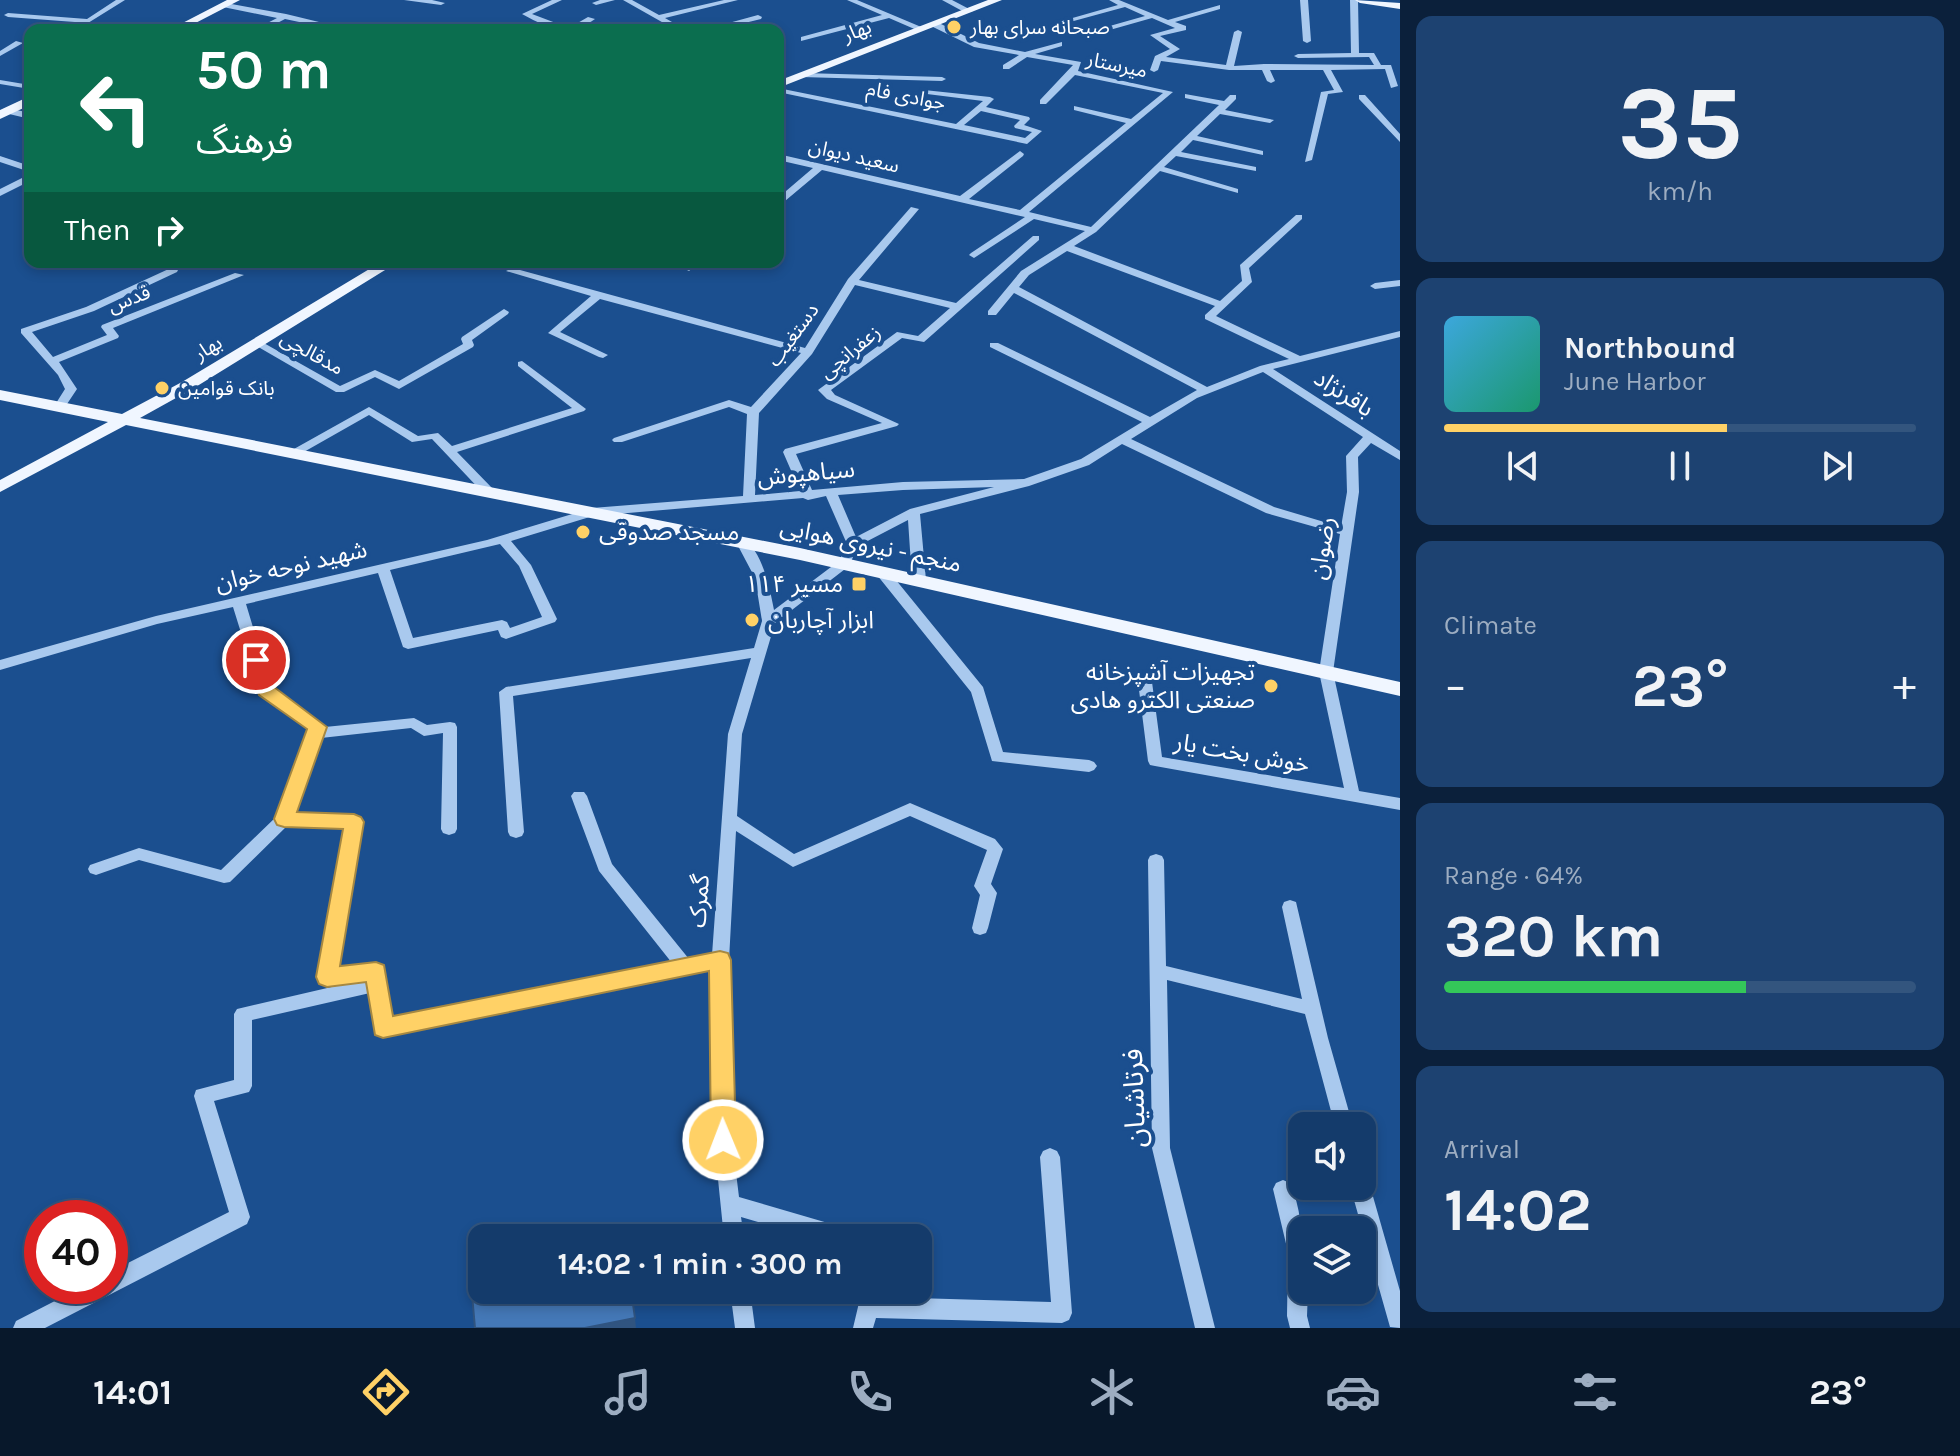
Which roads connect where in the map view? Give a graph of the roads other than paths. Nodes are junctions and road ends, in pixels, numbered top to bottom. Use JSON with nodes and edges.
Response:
{"nodes":[{"id":1,"x":121,"y":0,"type":"edge"},
{"id":2,"x":408,"y":0,"type":"edge"},
{"id":3,"x":558,"y":0,"type":"edge"},
{"id":4,"x":611,"y":0,"type":"edge"},
{"id":5,"x":627,"y":0,"type":"edge"},
{"id":6,"x":734,"y":0,"type":"edge"},
{"id":7,"x":851,"y":0,"type":"edge"},
{"id":8,"x":946,"y":0,"type":"edge"},
{"id":9,"x":997,"y":0,"type":"edge"},
{"id":10,"x":1113,"y":0,"type":"edge"},
{"id":11,"x":1304,"y":0,"type":"edge"},
{"id":12,"x":1354,"y":0,"type":"edge"},
{"id":13,"x":1360,"y":0,"type":"edge"},
{"id":14,"x":230,"y":2,"type":"edge"},
{"id":15,"x":441,"y":3,"type":"dead end"},
{"id":16,"x":596,"y":3,"type":"dead end"},
{"id":17,"x":1126,"y":5,"type":"junction"},
{"id":18,"x":1400,"y":6,"type":"edge"},
{"id":19,"x":1217,"y":7,"type":"dead end"},
{"id":20,"x":969,"y":11,"type":"junction"},
{"id":21,"x":8,"y":15,"type":"dead end"},
{"id":22,"x":286,"y":15,"type":"junction"},
{"id":23,"x":889,"y":16,"type":"junction"},
{"id":24,"x":1152,"y":16,"type":"junction"},
{"id":25,"x":659,"y":17,"type":"junction"},
{"id":26,"x":758,"y":17,"type":"dead end"},
{"id":27,"x":591,"y":19,"type":"dead end"},
{"id":28,"x":1167,"y":22,"type":"junction"},
{"id":29,"x":1059,"y":23,"type":"dead end"},
{"id":30,"x":186,"y":24,"type":"edge"},
{"id":31,"x":269,"y":24,"type":"edge"},
{"id":32,"x":323,"y":24,"type":"edge"},
{"id":33,"x":553,"y":24,"type":"edge"},
{"id":34,"x":581,"y":24,"type":"edge"},
{"id":35,"x":671,"y":24,"type":"edge"},
{"id":36,"x":731,"y":24,"type":"edge"},
{"id":37,"x":934,"y":24,"type":"junction"},
{"id":38,"x":922,"y":29,"type":"junction"},
{"id":39,"x":1238,"y":32,"type":"dead end"},
{"id":40,"x":1088,"y":35,"type":"dead end"},
{"id":41,"x":804,"y":39,"type":"dead end"},
{"id":42,"x":1307,"y":41,"type":"dead end"},
{"id":43,"x":19,"y":43,"type":"dead end"},
{"id":44,"x":1059,"y":44,"type":"dead end"},
{"id":45,"x":0,"y":54,"type":"edge"},
{"id":46,"x":1026,"y":54,"type":"junction"},
{"id":47,"x":1355,"y":55,"type":"junction"},
{"id":48,"x":1298,"y":56,"type":"dead end"},
{"id":49,"x":1158,"y":58,"type":"junction"},
{"id":50,"x":1264,"y":66,"type":"junction"},
{"id":51,"x":1325,"y":66,"type":"junction"},
{"id":52,"x":1006,"y":67,"type":"dead end"},
{"id":53,"x":1379,"y":67,"type":"junction"},
{"id":54,"x":1229,"y":68,"type":"junction"},
{"id":55,"x":1154,"y":70,"type":"dead end"},
{"id":56,"x":1073,"y":72,"type":"junction"},
{"id":57,"x":804,"y":75,"type":"junction"},
{"id":58,"x":942,"y":79,"type":"dead end"},
{"id":59,"x":1271,"y":81,"type":"dead end"},
{"id":60,"x":0,"y":82,"type":"edge"},
{"id":61,"x":784,"y":83,"type":"edge"},
{"id":62,"x":24,"y":86,"type":"edge"},
{"id":63,"x":784,"y":86,"type":"edge"},
{"id":64,"x":1394,"y":86,"type":"dead end"},
{"id":65,"x":927,"y":92,"type":"dead end"},
{"id":66,"x":1188,"y":96,"type":"dead end"},
{"id":67,"x":1362,"y":97,"type":"dead end"},
{"id":68,"x":1043,"y":102,"type":"dead end"},
{"id":69,"x":24,"y":103,"type":"edge"},
{"id":70,"x":1225,"y":104,"type":"junction"},
{"id":71,"x":981,"y":108,"type":"junction"},
{"id":72,"x":1077,"y":108,"type":"dead end"},
{"id":73,"x":4,"y":113,"type":"edge"},
{"id":74,"x":24,"y":115,"type":"edge"},
{"id":75,"x":1270,"y":120,"type":"dead end"},
{"id":76,"x":1133,"y":122,"type":"junction"},
{"id":77,"x":959,"y":125,"type":"junction"},
{"id":78,"x":1190,"y":137,"type":"junction"},
{"id":79,"x":1400,"y":139,"type":"edge"},
{"id":80,"x":1174,"y":153,"type":"junction"},
{"id":81,"x":1260,"y":153,"type":"dead end"},
{"id":82,"x":1020,"y":154,"type":"dead end"},
{"id":83,"x":24,"y":157,"type":"edge"},
{"id":84,"x":784,"y":158,"type":"edge"},
{"id":85,"x":0,"y":159,"type":"edge"},
{"id":86,"x":1308,"y":160,"type":"dead end"},
{"id":87,"x":13,"y":163,"type":"junction"},
{"id":88,"x":24,"y":167,"type":"edge"},
{"id":89,"x":820,"y":167,"type":"junction"},
{"id":90,"x":1158,"y":168,"type":"junction"},
{"id":91,"x":1253,"y":169,"type":"dead end"},
{"id":92,"x":24,"y":180,"type":"edge"},
{"id":93,"x":1235,"y":191,"type":"dead end"},
{"id":94,"x":0,"y":193,"type":"edge"},
{"id":95,"x":784,"y":197,"type":"edge"},
{"id":96,"x":963,"y":199,"type":"junction"},
{"id":97,"x":914,"y":209,"type":"dead end"},
{"id":98,"x":1028,"y":214,"type":"junction"},
{"id":99,"x":1299,"y":217,"type":"dead end"},
{"id":100,"x":1093,"y":230,"type":"junction"},
{"id":101,"x":1036,"y":238,"type":"dead end"},
{"id":102,"x":1066,"y":247,"type":"junction"},
{"id":103,"x":974,"y":255,"type":"dead end"},
{"id":104,"x":381,"y":268,"type":"edge"},
{"id":105,"x":518,"y":268,"type":"edge"},
{"id":106,"x":173,"y":270,"type":"dead end"},
{"id":107,"x":239,"y":275,"type":"dead end"},
{"id":108,"x":852,"y":281,"type":"junction"},
{"id":109,"x":1400,"y":283,"type":"edge"},
{"id":110,"x":1375,"y":286,"type":"dead end"},
{"id":111,"x":1012,"y":288,"type":"junction"},
{"id":112,"x":597,"y":296,"type":"junction"},
{"id":113,"x":1222,"y":305,"type":"junction"},
{"id":114,"x":958,"y":307,"type":"junction"},
{"id":115,"x":504,"y":312,"type":"dead end"},
{"id":116,"x":992,"y":313,"type":"dead end"},
{"id":117,"x":1400,"y":334,"type":"edge"},
{"id":118,"x":258,"y":344,"type":"junction"},
{"id":119,"x":994,"y":345,"type":"dead end"},
{"id":120,"x":808,"y":352,"type":"junction"},
{"id":121,"x":603,"y":355,"type":"dead end"},
{"id":122,"x":1296,"y":358,"type":"junction"},
{"id":123,"x":52,"y":361,"type":"junction"},
{"id":124,"x":522,"y":364,"type":"dead end"},
{"id":125,"x":1264,"y":368,"type":"junction"},
{"id":126,"x":1207,"y":391,"type":"junction"},
{"id":127,"x":0,"y":395,"type":"edge"},
{"id":128,"x":59,"y":408,"type":"junction"},
{"id":129,"x":753,"y":412,"type":"junction"},
{"id":130,"x":124,"y":422,"type":"junction"},
{"id":131,"x":1151,"y":422,"type":"junction"},
{"id":132,"x":1370,"y":437,"type":"junction"},
{"id":133,"x":1121,"y":439,"type":"junction"},
{"id":134,"x":618,"y":440,"type":"dead end"},
{"id":135,"x":449,"y":451,"type":"junction"},
{"id":136,"x":291,"y":454,"type":"junction"},
{"id":137,"x":1400,"y":456,"type":"edge"},
{"id":138,"x":1025,"y":483,"type":"junction"},
{"id":139,"x":0,"y":487,"type":"edge"},
{"id":140,"x":489,"y":492,"type":"junction"},
{"id":141,"x":831,"y":494,"type":"junction"},
{"id":142,"x":808,"y":496,"type":"junction"},
{"id":143,"x":749,"y":500,"type":"junction"},
{"id":144,"x":592,"y":512,"type":"junction"},
{"id":145,"x":914,"y":512,"type":"junction"},
{"id":146,"x":1346,"y":532,"type":"junction"},
{"id":147,"x":503,"y":539,"type":"junction"},
{"id":148,"x":742,"y":542,"type":"junction"},
{"id":149,"x":853,"y":544,"type":"junction"},
{"id":150,"x":844,"y":563,"type":"junction"},
{"id":151,"x":383,"y":568,"type":"junction"},
{"id":152,"x":882,"y":572,"type":"junction"},
{"id":153,"x":919,"y":580,"type":"junction"},
{"id":154,"x":238,"y":601,"type":"junction"},
{"id":155,"x":769,"y":621,"type":"junction"},
{"id":156,"x":760,"y":652,"type":"junction"},
{"id":157,"x":0,"y":665,"type":"edge"},
{"id":158,"x":1326,"y":672,"type":"junction"},
{"id":159,"x":1145,"y":682,"type":"dead end"},
{"id":160,"x":1400,"y":689,"type":"edge"},
{"id":161,"x":316,"y":733,"type":"junction"},
{"id":162,"x":1089,"y":766,"type":"dead end"},
{"id":163,"x":579,"y":796,"type":"dead end"},
{"id":164,"x":1353,"y":797,"type":"junction"},
{"id":165,"x":1400,"y":804,"type":"edge"},
{"id":166,"x":284,"y":819,"type":"junction"},
{"id":167,"x":731,"y":820,"type":"junction"},
{"id":168,"x":449,"y":829,"type":"dead end"},
{"id":169,"x":516,"y":832,"type":"dead end"},
{"id":170,"x":1156,"y":860,"type":"dead end"},
{"id":171,"x":96,"y":869,"type":"dead end"},
{"id":172,"x":1290,"y":907,"type":"dead end"},
{"id":173,"x":980,"y":928,"type":"dead end"},
{"id":174,"x":720,"y":960,"type":"junction"},
{"id":175,"x":685,"y":967,"type":"junction"},
{"id":176,"x":1158,"y":971,"type":"junction"},
{"id":177,"x":378,"y":984,"type":"junction"},
{"id":178,"x":1313,"y":1009,"type":"junction"},
{"id":179,"x":1340,"y":1112,"type":"edge"},
{"id":180,"x":1050,"y":1157,"type":"dead end"},
{"id":181,"x":1283,"y":1189,"type":"dead end"},
{"id":182,"x":1364,"y":1200,"type":"edge"},
{"id":183,"x":730,"y":1204,"type":"junction"},
{"id":184,"x":732,"y":1224,"type":"edge"},
{"id":185,"x":798,"y":1224,"type":"edge"},
{"id":186,"x":128,"y":1275,"type":"edge"},
{"id":187,"x":70,"y":1304,"type":"edge"},
{"id":188,"x":742,"y":1304,"type":"edge"},
{"id":189,"x":868,"y":1308,"type":"edge"},
{"id":190,"x":1061,"y":1321,"type":"edge"},
{"id":191,"x":1400,"y":1327,"type":"edge"},
{"id":192,"x":23,"y":1328,"type":"edge"},
{"id":193,"x":745,"y":1328,"type":"edge"},
{"id":194,"x":1205,"y":1328,"type":"edge"},
{"id":195,"x":1300,"y":1328,"type":"edge"}],
"edges":[{"from":1,"to":21,"type":"street"},
{"from":2,"to":15,"type":"street"},
{"from":3,"to":33,"type":"street"},
{"from":4,"to":16,"type":"street"},
{"from":5,"to":25,"type":"street"},
{"from":6,"to":25,"type":"street"},
{"from":7,"to":23,"type":"street"},
{"from":8,"to":20,"type":"street"},
{"from":9,"to":20,"type":"main road","name":"بهار"},
{"from":10,"to":17,"type":"street"},
{"from":11,"to":42,"type":"street"},
{"from":12,"to":47,"type":"street"},
{"from":13,"to":18,"type":"main road"},
{"from":14,"to":22,"type":"street"},
{"from":14,"to":30,"type":"main road"},
{"from":17,"to":24,"type":"street"},
{"from":17,"to":29,"type":"street"},
{"from":19,"to":28,"type":"street"},
{"from":20,"to":37,"type":"main road","name":"بهار"},
{"from":22,"to":31,"type":"street"},
{"from":22,"to":32,"type":"street"},
{"from":23,"to":38,"type":"street"},
{"from":23,"to":41,"type":"street"},
{"from":24,"to":28,"type":"street"},
{"from":24,"to":40,"type":"street"},
{"from":25,"to":35,"type":"street"},
{"from":26,"to":36,"type":"street"},
{"from":27,"to":34,"type":"street"},
{"from":28,"to":49,"type":"street","name":"میرستار"},
{"from":37,"to":38,"type":"main road","name":"بهار"},
{"from":37,"to":46,"type":"street","name":"میرستار"},
{"from":38,"to":57,"type":"main road","name":"بهار"},
{"from":39,"to":54,"type":"street"},
{"from":43,"to":45,"type":"street"},
{"from":44,"to":46,"type":"street"},
{"from":46,"to":52,"type":"street"},
{"from":46,"to":56,"type":"street","name":"میرستار"},
{"from":47,"to":48,"type":"street"},
{"from":47,"to":53,"type":"street"},
{"from":49,"to":54,"type":"street"},
{"from":49,"to":55,"type":"street","name":"میرستار"},
{"from":50,"to":51,"type":"street"},
{"from":50,"to":54,"type":"street"},
{"from":50,"to":59,"type":"street"},
{"from":51,"to":53,"type":"street"},
{"from":51,"to":86,"type":"street"},
{"from":53,"to":64,"type":"street"},
{"from":56,"to":68,"type":"street"},
{"from":56,"to":76,"type":"street","name":"میرستار"},
{"from":57,"to":58,"type":"street"},
{"from":57,"to":61,"type":"main road","name":"بهار"},
{"from":60,"to":62,"type":"street"},
{"from":63,"to":77,"type":"street","name":"جوادی فام"},
{"from":65,"to":71,"type":"street"},
{"from":66,"to":70,"type":"street"},
{"from":67,"to":79,"type":"street"},
{"from":69,"to":73,"type":"main road"},
{"from":70,"to":75,"type":"street"},
{"from":70,"to":78,"type":"street"},
{"from":71,"to":77,"type":"street"},
{"from":71,"to":77,"type":"street","name":"جوادی فام"},
{"from":72,"to":76,"type":"street"},
{"from":73,"to":74,"type":"street"},
{"from":76,"to":98,"type":"street"},
{"from":78,"to":80,"type":"street"},
{"from":78,"to":81,"type":"street"},
{"from":80,"to":90,"type":"street"},
{"from":80,"to":91,"type":"street"},
{"from":82,"to":96,"type":"street"},
{"from":83,"to":87,"type":"street"},
{"from":84,"to":89,"type":"street","name":"سعید دیوان"},
{"from":85,"to":87,"type":"street"},
{"from":87,"to":88,"type":"street"},
{"from":89,"to":95,"type":"street"},
{"from":89,"to":96,"type":"street","name":"سعید دیوان"},
{"from":90,"to":93,"type":"street"},
{"from":90,"to":100,"type":"street"},
{"from":92,"to":94,"type":"street"},
{"from":96,"to":98,"type":"street","name":"سعید دیوان"},
{"from":97,"to":108,"type":"street","name":"دستغیب"},
{"from":98,"to":100,"type":"street","name":"سعید دیوان"},
{"from":98,"to":103,"type":"street"},
{"from":99,"to":113,"type":"street"},
{"from":100,"to":102,"type":"street"},
{"from":101,"to":114,"type":"street","name":"زعفرانچی"},
{"from":102,"to":111,"type":"street"},
{"from":102,"to":113,"type":"street"},
{"from":104,"to":118,"type":"main road","name":"بهار"},
{"from":105,"to":112,"type":"street"},
{"from":106,"to":123,"type":"street"},
{"from":107,"to":123,"type":"street","name":"قدس"},
{"from":108,"to":114,"type":"street"},
{"from":108,"to":120,"type":"street","name":"دستغیب"},
{"from":109,"to":110,"type":"street"},
{"from":111,"to":116,"type":"street"},
{"from":111,"to":126,"type":"street"},
{"from":112,"to":120,"type":"street"},
{"from":112,"to":121,"type":"street"},
{"from":113,"to":122,"type":"street"},
{"from":114,"to":142,"type":"street","name":"زعفرانچی"},
{"from":115,"to":118,"type":"street","name":"مدقالچی"},
{"from":117,"to":122,"type":"street"},
{"from":118,"to":130,"type":"main road","name":"بهار"},
{"from":119,"to":131,"type":"street"},
{"from":120,"to":129,"type":"street","name":"دستغیب"},
{"from":122,"to":125,"type":"street"},
{"from":123,"to":128,"type":"street"},
{"from":124,"to":135,"type":"street"},
{"from":125,"to":126,"type":"street"},
{"from":125,"to":132,"type":"street","name":"باقرنژاد"},
{"from":126,"to":131,"type":"street"},
{"from":127,"to":128,"type":"main road","name":"منجم - نیروی هوایی"},
{"from":128,"to":130,"type":"main road","name":"منجم - نیروی هوایی"},
{"from":129,"to":134,"type":"street"},
{"from":129,"to":143,"type":"street"},
{"from":130,"to":136,"type":"main road","name":"منجم - نیروی هوایی"},
{"from":130,"to":139,"type":"main road","name":"بهار"},
{"from":131,"to":133,"type":"street"},
{"from":132,"to":137,"type":"street","name":"باقرنژاد"},
{"from":132,"to":146,"type":"street","name":"رضوان"},
{"from":133,"to":138,"type":"street"},
{"from":133,"to":146,"type":"street"},
{"from":135,"to":136,"type":"street"},
{"from":135,"to":140,"type":"street"},
{"from":136,"to":140,"type":"main road","name":"منجم - نیروی هوایی"},
{"from":138,"to":141,"type":"street","name":"سیاهپوش"},
{"from":138,"to":145,"type":"street"},
{"from":140,"to":144,"type":"main road","name":"منجم - نیروی هوایی"},
{"from":141,"to":142,"type":"street","name":"سیاهپوش"},
{"from":141,"to":149,"type":"street"},
{"from":142,"to":143,"type":"street","name":"سیاهپوش"},
{"from":143,"to":144,"type":"street","name":"سیاهپوش"},
{"from":144,"to":147,"type":"street","name":"شهید نوحه خوان"},
{"from":144,"to":148,"type":"main road","name":"منجم - نیروی هوایی"},
{"from":145,"to":149,"type":"street"},
{"from":145,"to":153,"type":"street"},
{"from":146,"to":158,"type":"street","name":"رضوان"},
{"from":147,"to":151,"type":"street","name":"شهید نوحه خوان"},
{"from":147,"to":151,"type":"street"},
{"from":148,"to":150,"type":"main road","name":"منجم - نیروی هوایی"},
{"from":148,"to":155,"type":"street","name":"گمرک"},
{"from":149,"to":150,"type":"street"},
{"from":150,"to":152,"type":"main road","name":"منجم - نیروی هوایی"},
{"from":150,"to":155,"type":"street"},
{"from":151,"to":154,"type":"street","name":"شهید نوحه خوان"},
{"from":152,"to":153,"type":"main road","name":"منجم - نیروی هوایی"},
{"from":152,"to":162,"type":"street"},
{"from":153,"to":158,"type":"main road","name":"منجم - نیروی هوایی"},
{"from":154,"to":157,"type":"street","name":"شهید نوحه خوان"},
{"from":154,"to":161,"type":"street"},
{"from":155,"to":156,"type":"street","name":"گمرک"},
{"from":156,"to":167,"type":"street","name":"گمرک"},
{"from":156,"to":169,"type":"street"},
{"from":158,"to":160,"type":"main road","name":"منجم - نیروی هوایی"},
{"from":158,"to":164,"type":"street"},
{"from":159,"to":164,"type":"street","name":"خوش بخت یار"},
{"from":161,"to":166,"type":"street"},
{"from":161,"to":168,"type":"street"},
{"from":163,"to":175,"type":"street"},
{"from":164,"to":165,"type":"street","name":"خوش بخت یار"},
{"from":166,"to":171,"type":"street"},
{"from":166,"to":177,"type":"street"},
{"from":167,"to":173,"type":"street"},
{"from":167,"to":174,"type":"street","name":"گمرک"},
{"from":170,"to":176,"type":"street","name":"فرتاشیان"},
{"from":172,"to":178,"type":"street"},
{"from":174,"to":175,"type":"street"},
{"from":174,"to":183,"type":"street","name":"گمرک"},
{"from":175,"to":177,"type":"street"},
{"from":176,"to":178,"type":"street"},
{"from":176,"to":194,"type":"street","name":"فرتاشیان"},
{"from":177,"to":186,"type":"street"},
{"from":178,"to":179,"type":"street"},
{"from":180,"to":190,"type":"street"},
{"from":181,"to":195,"type":"street"},
{"from":182,"to":191,"type":"street"},
{"from":183,"to":184,"type":"street","name":"گمرک"},
{"from":183,"to":185,"type":"street"},
{"from":187,"to":192,"type":"street"},
{"from":188,"to":193,"type":"street"},
{"from":189,"to":190,"type":"street"}]}
